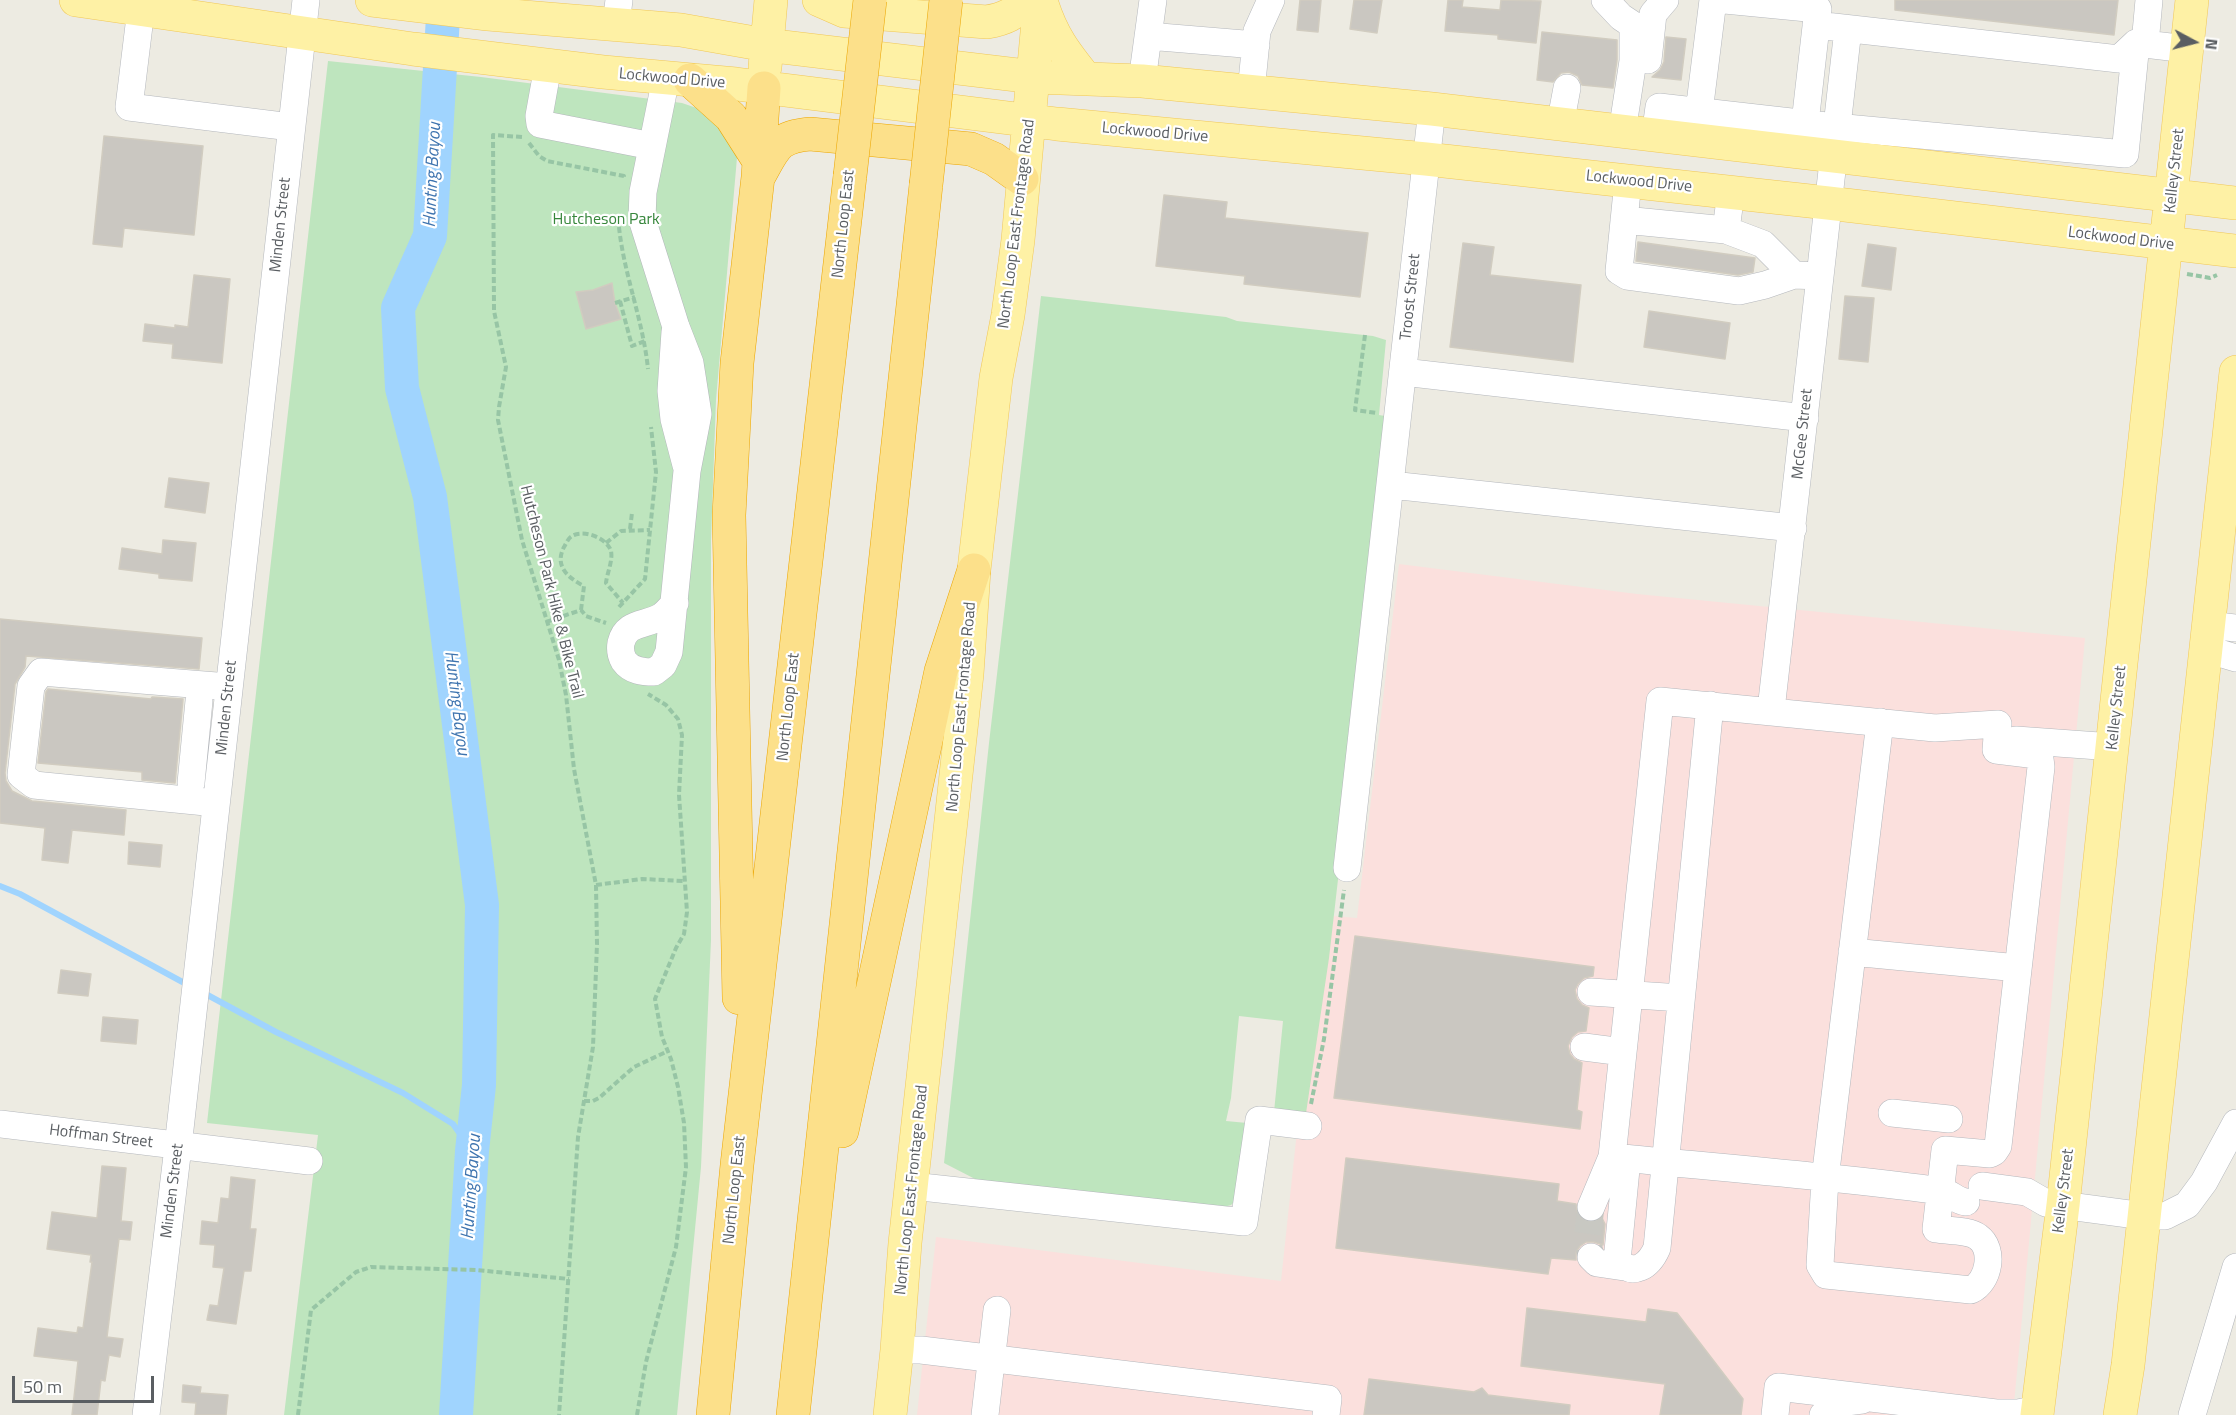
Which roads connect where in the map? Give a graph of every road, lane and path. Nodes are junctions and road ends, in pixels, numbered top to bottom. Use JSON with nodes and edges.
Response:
{"nodes":[{"id":1,"x":76,"y":0,"type":"edge"},
{"id":2,"x":306,"y":0,"type":"edge"},
{"id":3,"x":377,"y":0,"type":"edge"},
{"id":4,"x":771,"y":0,"type":"edge"},
{"id":5,"x":819,"y":0,"type":"edge"},
{"id":6,"x":870,"y":0,"type":"edge"},
{"id":7,"x":946,"y":0,"type":"edge"},
{"id":8,"x":1026,"y":0,"type":"edge"},
{"id":9,"x":1040,"y":0,"type":"edge"},
{"id":10,"x":1153,"y":0,"type":"edge"},
{"id":11,"x":1270,"y":0,"type":"edge"},
{"id":12,"x":1605,"y":0,"type":"edge"},
{"id":13,"x":1665,"y":0,"type":"edge"},
{"id":14,"x":1713,"y":0,"type":"edge"},
{"id":15,"x":1725,"y":0,"type":"edge"},
{"id":16,"x":2149,"y":0,"type":"edge"},
{"id":17,"x":2192,"y":0,"type":"edge"},
{"id":18,"x":141,"y":9,"type":"junction"},
{"id":19,"x":543,"y":9,"type":"edge"},
{"id":20,"x":618,"y":12,"type":"edge"},
{"id":21,"x":1817,"y":12,"type":"edge"},
{"id":22,"x":1848,"y":30,"type":"junction"},
{"id":23,"x":302,"y":32,"type":"junction"},
{"id":24,"x":1148,"y":36,"type":"junction"},
{"id":25,"x":2140,"y":43,"type":"junction"},
{"id":26,"x":766,"y":45,"type":"junction"},
{"id":27,"x":1256,"y":45,"type":"junction"},
{"id":28,"x":2187,"y":50,"type":"junction"},
{"id":29,"x":548,"y":66,"type":"junction"},
{"id":30,"x":1034,"y":77,"type":"junction"},
{"id":31,"x":678,"y":79,"type":"junction"},
{"id":32,"x":1086,"y":79,"type":"junction"},
{"id":33,"x":1142,"y":81,"type":"junction"},
{"id":34,"x":764,"y":88,"type":"junction"},
{"id":35,"x":1567,"y":88,"type":"dead end"},
{"id":36,"x":1251,"y":92,"type":"junction"},
{"id":37,"x":1432,"y":109,"type":"junction"},
{"id":38,"x":1699,"y":112,"type":"junction"},
{"id":39,"x":1029,"y":121,"type":"junction"},
{"id":40,"x":1657,"y":122,"type":"junction"},
{"id":41,"x":1805,"y":123,"type":"junction"},
{"id":42,"x":1560,"y":125,"type":"junction"},
{"id":43,"x":291,"y":127,"type":"junction"},
{"id":44,"x":1622,"y":132,"type":"junction"},
{"id":45,"x":1757,"y":133,"type":"junction"},
{"id":46,"x":1834,"y":142,"type":"junction"},
{"id":47,"x":2016,"y":144,"type":"junction"},
{"id":48,"x":652,"y":146,"type":"junction"},
{"id":49,"x":2079,"y":150,"type":"junction"},
{"id":50,"x":1426,"y":159,"type":"junction"},
{"id":51,"x":759,"y":169,"type":"junction"},
{"id":52,"x":2012,"y":178,"type":"junction"},
{"id":53,"x":1022,"y":179,"type":"junction"},
{"id":54,"x":1628,"y":181,"type":"junction"},
{"id":55,"x":2076,"y":186,"type":"junction"},
{"id":56,"x":622,"y":187,"type":"dead end"},
{"id":57,"x":1731,"y":192,"type":"junction"},
{"id":58,"x":2172,"y":197,"type":"junction"},
{"id":59,"x":1828,"y":203,"type":"junction"},
{"id":60,"x":2236,"y":203,"type":"edge"},
{"id":61,"x":620,"y":216,"type":"dead end"},
{"id":62,"x":1624,"y":220,"type":"junction"},
{"id":63,"x":1726,"y":230,"type":"junction"},
{"id":64,"x":2176,"y":258,"type":"junction"},
{"id":65,"x":2226,"y":263,"type":"edge"},
{"id":66,"x":1794,"y":275,"type":"junction"},
{"id":67,"x":1820,"y":276,"type":"junction"},
{"id":68,"x":635,"y":297,"type":"junction"},
{"id":69,"x":620,"y":301,"type":"junction"},
{"id":70,"x":615,"y":303,"type":"dead end"},
{"id":71,"x":1365,"y":335,"type":"dead end"},
{"id":72,"x":645,"y":341,"type":"junction"},
{"id":73,"x":1403,"y":372,"type":"junction"},
{"id":74,"x":2236,"y":372,"type":"edge"},
{"id":75,"x":649,"y":376,"type":"dead end"},
{"id":76,"x":1399,"y":416,"type":"junction"},
{"id":77,"x":1805,"y":418,"type":"junction"},
{"id":78,"x":651,"y":425,"type":"dead end"},
{"id":79,"x":1391,"y":486,"type":"junction"},
{"id":80,"x":632,"y":513,"type":"dead end"},
{"id":81,"x":2228,"y":519,"type":"edge"},
{"id":82,"x":1792,"y":528,"type":"junction"},
{"id":83,"x":630,"y":529,"type":"junction"},
{"id":84,"x":650,"y":530,"type":"junction"},
{"id":85,"x":606,"y":543,"type":"junction"},
{"id":86,"x":974,"y":570,"type":"junction"},
{"id":87,"x":623,"y":603,"type":"junction"},
{"id":88,"x":675,"y":603,"type":"dead end"},
{"id":89,"x":581,"y":610,"type":"junction"},
{"id":90,"x":616,"y":610,"type":"dead end"},
{"id":91,"x":611,"y":616,"type":"dead end"},
{"id":92,"x":546,"y":622,"type":"junction"},
{"id":93,"x":606,"y":623,"type":"junction"},
{"id":94,"x":601,"y":631,"type":"dead end"},
{"id":95,"x":2222,"y":640,"type":"edge"},
{"id":96,"x":230,"y":687,"type":"junction"},
{"id":97,"x":640,"y":689,"type":"dead end"},
{"id":98,"x":1710,"y":705,"type":"junction"},
{"id":99,"x":1772,"y":710,"type":"junction"},
{"id":100,"x":226,"y":720,"type":"junction"},
{"id":101,"x":1880,"y":722,"type":"junction"},
{"id":102,"x":1997,"y":738,"type":"junction"},
{"id":103,"x":2113,"y":747,"type":"junction"},
{"id":104,"x":221,"y":766,"type":"junction"},
{"id":105,"x":216,"y":803,"type":"junction"},
{"id":106,"x":1347,"y":868,"type":"joint"},
{"id":107,"x":683,"y":881,"type":"junction"},
{"id":108,"x":596,"y":885,"type":"junction"},
{"id":109,"x":1852,"y":952,"type":"junction"},
{"id":110,"x":2018,"y":968,"type":"junction"},
{"id":111,"x":1591,"y":992,"type":"dead end"},
{"id":112,"x":1630,"y":995,"type":"junction"},
{"id":113,"x":1681,"y":998,"type":"junction"},
{"id":114,"x":1584,"y":1047,"type":"dead end"},
{"id":115,"x":668,"y":1051,"type":"junction"},
{"id":116,"x":1623,"y":1053,"type":"junction"},
{"id":117,"x":584,"y":1101,"type":"junction"},
{"id":118,"x":1892,"y":1113,"type":"dead end"},
{"id":119,"x":1949,"y":1119,"type":"dead end"},
{"id":120,"x":2236,"y":1123,"type":"edge"},
{"id":121,"x":0,"y":1124,"type":"edge"},
{"id":122,"x":1308,"y":1126,"type":"joint"},
{"id":123,"x":178,"y":1147,"type":"junction"},
{"id":124,"x":1619,"y":1158,"type":"junction"},
{"id":125,"x":309,"y":1161,"type":"dead end"},
{"id":126,"x":1666,"y":1161,"type":"junction"},
{"id":127,"x":737,"y":1165,"type":"junction"},
{"id":128,"x":1825,"y":1179,"type":"junction"},
{"id":129,"x":912,"y":1186,"type":"junction"},
{"id":130,"x":1964,"y":1193,"type":"junction"},
{"id":131,"x":2055,"y":1204,"type":"junction"},
{"id":132,"x":1591,"y":1207,"type":"tunnel mouth"},
{"id":133,"x":2144,"y":1216,"type":"junction"},
{"id":134,"x":1591,"y":1257,"type":"dead end"},
{"id":135,"x":1623,"y":1267,"type":"junction"},
{"id":136,"x":2236,"y":1267,"type":"edge"},
{"id":137,"x":569,"y":1279,"type":"junction"},
{"id":138,"x":805,"y":1300,"type":"junction"},
{"id":139,"x":997,"y":1310,"type":"dead end"},
{"id":140,"x":909,"y":1350,"type":"junction"},
{"id":141,"x":991,"y":1360,"type":"junction"},
{"id":142,"x":1875,"y":1398,"type":"junction"},
{"id":143,"x":1327,"y":1407,"type":"edge"},
{"id":144,"x":1941,"y":1411,"type":"edge"},
{"id":145,"x":2037,"y":1412,"type":"edge"},
{"id":146,"x":146,"y":1415,"type":"edge"},
{"id":147,"x":298,"y":1415,"type":"edge"},
{"id":148,"x":559,"y":1415,"type":"edge"},
{"id":149,"x":637,"y":1415,"type":"edge"},
{"id":150,"x":713,"y":1415,"type":"edge"},
{"id":151,"x":793,"y":1415,"type":"edge"},
{"id":152,"x":890,"y":1415,"type":"edge"},
{"id":153,"x":985,"y":1415,"type":"edge"},
{"id":154,"x":1775,"y":1415,"type":"edge"},
{"id":155,"x":1823,"y":1415,"type":"edge"},
{"id":156,"x":2120,"y":1415,"type":"edge"},
{"id":157,"x":2192,"y":1415,"type":"edge"}],
"edges":[{"from":1,"to":18,"type":"main road","name":"Lockwood Drive"},
{"from":2,"to":23,"type":"street","name":"Minden Street"},
{"from":3,"to":19,"type":"main road"},
{"from":4,"to":26,"type":"main road"},
{"from":5,"to":8,"type":"main road"},
{"from":6,"to":127,"type":"highway","name":"North Loop East","bridge":true},
{"from":7,"to":138,"type":"highway","bridge":true},
{"from":9,"to":30,"type":"main road","name":"North Loop East Frontage Road"},
{"from":9,"to":32,"type":"main road"},
{"from":10,"to":24,"type":"street"},
{"from":11,"to":27,"type":"street"},
{"from":12,"to":44,"type":"street"},
{"from":13,"to":40,"type":"street"},
{"from":14,"to":38,"type":"street"},
{"from":15,"to":21,"type":"street"},
{"from":16,"to":25,"type":"street"},
{"from":17,"to":28,"type":"main road","name":"Kelley Street"},
{"from":18,"to":23,"type":"main road","name":"Lockwood Drive"},
{"from":18,"to":43,"type":"street"},
{"from":19,"to":20,"type":"main road"},
{"from":20,"to":26,"type":"main road"},
{"from":21,"to":22,"type":"street"},
{"from":21,"to":41,"type":"street"},
{"from":22,"to":25,"type":"street"},
{"from":22,"to":46,"type":"street","name":"McGee Street"},
{"from":23,"to":29,"type":"main road","name":"Lockwood Drive"},
{"from":23,"to":43,"type":"street","name":"Minden Street"},
{"from":24,"to":27,"type":"street"},
{"from":24,"to":33,"type":"street"},
{"from":25,"to":28,"type":"street"},
{"from":25,"to":49,"type":"street"},
{"from":26,"to":30,"type":"main road"},
{"from":26,"to":34,"type":"main road"},
{"from":27,"to":36,"type":"street"},
{"from":28,"to":58,"type":"main road","name":"Kelley Street"},
{"from":29,"to":31,"type":"main road","name":"Lockwood Drive"},
{"from":29,"to":48,"type":"street"},
{"from":30,"to":32,"type":"main road"},
{"from":30,"to":39,"type":"main road","name":"North Loop East Frontage Road"},
{"from":31,"to":34,"type":"main road","name":"Lockwood Drive"},
{"from":31,"to":48,"type":"street"},
{"from":31,"to":51,"type":"highway"},
{"from":32,"to":33,"type":"main road"},
{"from":33,"to":36,"type":"main road"},
{"from":34,"to":39,"type":"main road","name":"Lockwood Drive"},
{"from":34,"to":51,"type":"highway"},
{"from":35,"to":42,"type":"street"},
{"from":36,"to":37,"type":"main road"},
{"from":37,"to":42,"type":"main road"},
{"from":37,"to":50,"type":"street","name":"Troost Street"},
{"from":38,"to":40,"type":"street"},
{"from":38,"to":45,"type":"street"},
{"from":39,"to":50,"type":"main road","name":"Lockwood Drive"},
{"from":39,"to":53,"type":"main road","name":"North Loop East Frontage Road"},
{"from":40,"to":44,"type":"main road"},
{"from":40,"to":45,"type":"main road"},
{"from":41,"to":45,"type":"street"},
{"from":41,"to":46,"type":"street"},
{"from":42,"to":44,"type":"main road"},
{"from":43,"to":96,"type":"street","name":"Minden Street"},
{"from":45,"to":46,"type":"main road"},
{"from":46,"to":47,"type":"street"},
{"from":46,"to":52,"type":"main road"},
{"from":46,"to":59,"type":"street","name":"McGee Street"},
{"from":47,"to":49,"type":"street"},
{"from":47,"to":52,"type":"street"},
{"from":48,"to":88,"type":"street"},
{"from":49,"to":55,"type":"street"},
{"from":50,"to":54,"type":"main road","name":"Lockwood Drive"},
{"from":50,"to":73,"type":"street","name":"Troost Street"},
{"from":51,"to":53,"type":"highway"},
{"from":51,"to":127,"type":"highway"},
{"from":52,"to":55,"type":"main road"},
{"from":53,"to":86,"type":"main road","name":"North Loop East Frontage Road"},
{"from":54,"to":57,"type":"main road","name":"Lockwood Drive"},
{"from":54,"to":62,"type":"street"},
{"from":55,"to":58,"type":"main road"},
{"from":56,"to":92,"type":"path","name":"Hutcheson Park Hike & Bike Trail"},
{"from":57,"to":59,"type":"main road","name":"Lockwood Drive"},
{"from":57,"to":63,"type":"street"},
{"from":58,"to":60,"type":"main road"},
{"from":58,"to":64,"type":"main road","name":"Kelley Street"},
{"from":59,"to":64,"type":"main road","name":"Lockwood Drive"},
{"from":59,"to":67,"type":"street","name":"McGee Street"},
{"from":61,"to":68,"type":"path"},
{"from":62,"to":63,"type":"street"},
{"from":62,"to":66,"type":"street"},
{"from":63,"to":66,"type":"street"},
{"from":64,"to":65,"type":"main road","name":"Lockwood Drive"},
{"from":64,"to":65,"type":"path"},
{"from":64,"to":103,"type":"main road","name":"Kelley Street"},
{"from":66,"to":67,"type":"street"},
{"from":67,"to":77,"type":"street","name":"McGee Street"},
{"from":68,"to":69,"type":"path"},
{"from":68,"to":72,"type":"path"},
{"from":69,"to":70,"type":"path"},
{"from":69,"to":72,"type":"path"},
{"from":71,"to":76,"type":"path"},
{"from":72,"to":75,"type":"path"},
{"from":73,"to":76,"type":"street","name":"Troost Street"},
{"from":73,"to":77,"type":"street"},
{"from":74,"to":81,"type":"main road"},
{"from":76,"to":79,"type":"street","name":"Troost Street"},
{"from":77,"to":82,"type":"street","name":"McGee Street"},
{"from":78,"to":84,"type":"path"},
{"from":79,"to":82,"type":"street"},
{"from":79,"to":106,"type":"street","name":"Troost Street"},
{"from":80,"to":83,"type":"path"},
{"from":81,"to":95,"type":"main road"},
{"from":82,"to":99,"type":"street","name":"McGee Street"},
{"from":83,"to":84,"type":"path"},
{"from":83,"to":85,"type":"path"},
{"from":84,"to":87,"type":"path"},
{"from":85,"to":87,"type":"path"},
{"from":85,"to":89,"type":"path"},
{"from":86,"to":129,"type":"main road","name":"North Loop East Frontage Road"},
{"from":86,"to":138,"type":"highway"},
{"from":87,"to":90,"type":"path"},
{"from":89,"to":92,"type":"path"},
{"from":89,"to":93,"type":"path"},
{"from":91,"to":93,"type":"path"},
{"from":92,"to":108,"type":"path","name":"Hutcheson Park Hike & Bike Trail"},
{"from":93,"to":94,"type":"path"},
{"from":95,"to":133,"type":"main road"},
{"from":96,"to":100,"type":"street","name":"Minden Street"},
{"from":96,"to":105,"type":"street"},
{"from":97,"to":107,"type":"path"},
{"from":98,"to":99,"type":"street"},
{"from":98,"to":112,"type":"street"},
{"from":98,"to":113,"type":"street"},
{"from":99,"to":101,"type":"street"},
{"from":100,"to":104,"type":"street","name":"Minden Street"},
{"from":100,"to":104,"type":"street"},
{"from":101,"to":102,"type":"street"},
{"from":101,"to":109,"type":"street"},
{"from":102,"to":103,"type":"street"},
{"from":102,"to":110,"type":"street"},
{"from":103,"to":131,"type":"main road","name":"Kelley Street"},
{"from":104,"to":105,"type":"street","name":"Minden Street"},
{"from":105,"to":123,"type":"street","name":"Minden Street"},
{"from":106,"to":122,"type":"path"},
{"from":107,"to":108,"type":"path"},
{"from":107,"to":115,"type":"path"},
{"from":108,"to":117,"type":"path","name":"Hutcheson Park Hike & Bike Trail"},
{"from":109,"to":110,"type":"street"},
{"from":109,"to":128,"type":"street"},
{"from":110,"to":130,"type":"street"},
{"from":111,"to":112,"type":"street"},
{"from":112,"to":113,"type":"street"},
{"from":112,"to":116,"type":"street"},
{"from":113,"to":126,"type":"street"},
{"from":114,"to":116,"type":"street"},
{"from":115,"to":117,"type":"path"},
{"from":115,"to":149,"type":"path"},
{"from":116,"to":124,"type":"street"},
{"from":117,"to":137,"type":"path","name":"Hutcheson Park Hike & Bike Trail"},
{"from":118,"to":119,"type":"street"},
{"from":120,"to":133,"type":"street"},
{"from":121,"to":123,"type":"street","name":"Hoffman Street"},
{"from":122,"to":129,"type":"street"},
{"from":123,"to":125,"type":"street","name":"Hoffman Street"},
{"from":123,"to":146,"type":"street","name":"Minden Street"},
{"from":124,"to":126,"type":"street"},
{"from":124,"to":132,"type":"street"},
{"from":124,"to":135,"type":"street"},
{"from":126,"to":128,"type":"street"},
{"from":126,"to":135,"type":"street"},
{"from":127,"to":150,"type":"highway","name":"North Loop East"},
{"from":128,"to":130,"type":"street"},
{"from":128,"to":130,"type":"street"},
{"from":129,"to":140,"type":"main road","name":"North Loop East Frontage Road"},
{"from":130,"to":131,"type":"street"},
{"from":131,"to":133,"type":"street"},
{"from":131,"to":145,"type":"main road","name":"Kelley Street"},
{"from":133,"to":156,"type":"main road"},
{"from":134,"to":135,"type":"street"},
{"from":136,"to":157,"type":"street"},
{"from":137,"to":147,"type":"path"},
{"from":137,"to":148,"type":"path","name":"Hutcheson Park Hike & Bike Trail"},
{"from":138,"to":151,"type":"highway"},
{"from":139,"to":141,"type":"street"},
{"from":140,"to":141,"type":"street"},
{"from":140,"to":152,"type":"main road","name":"North Loop East Frontage Road"},
{"from":141,"to":143,"type":"street"},
{"from":141,"to":153,"type":"street"},
{"from":142,"to":144,"type":"street"},
{"from":142,"to":154,"type":"street"},
{"from":142,"to":155,"type":"street"},
{"from":144,"to":145,"type":"street"}]}
